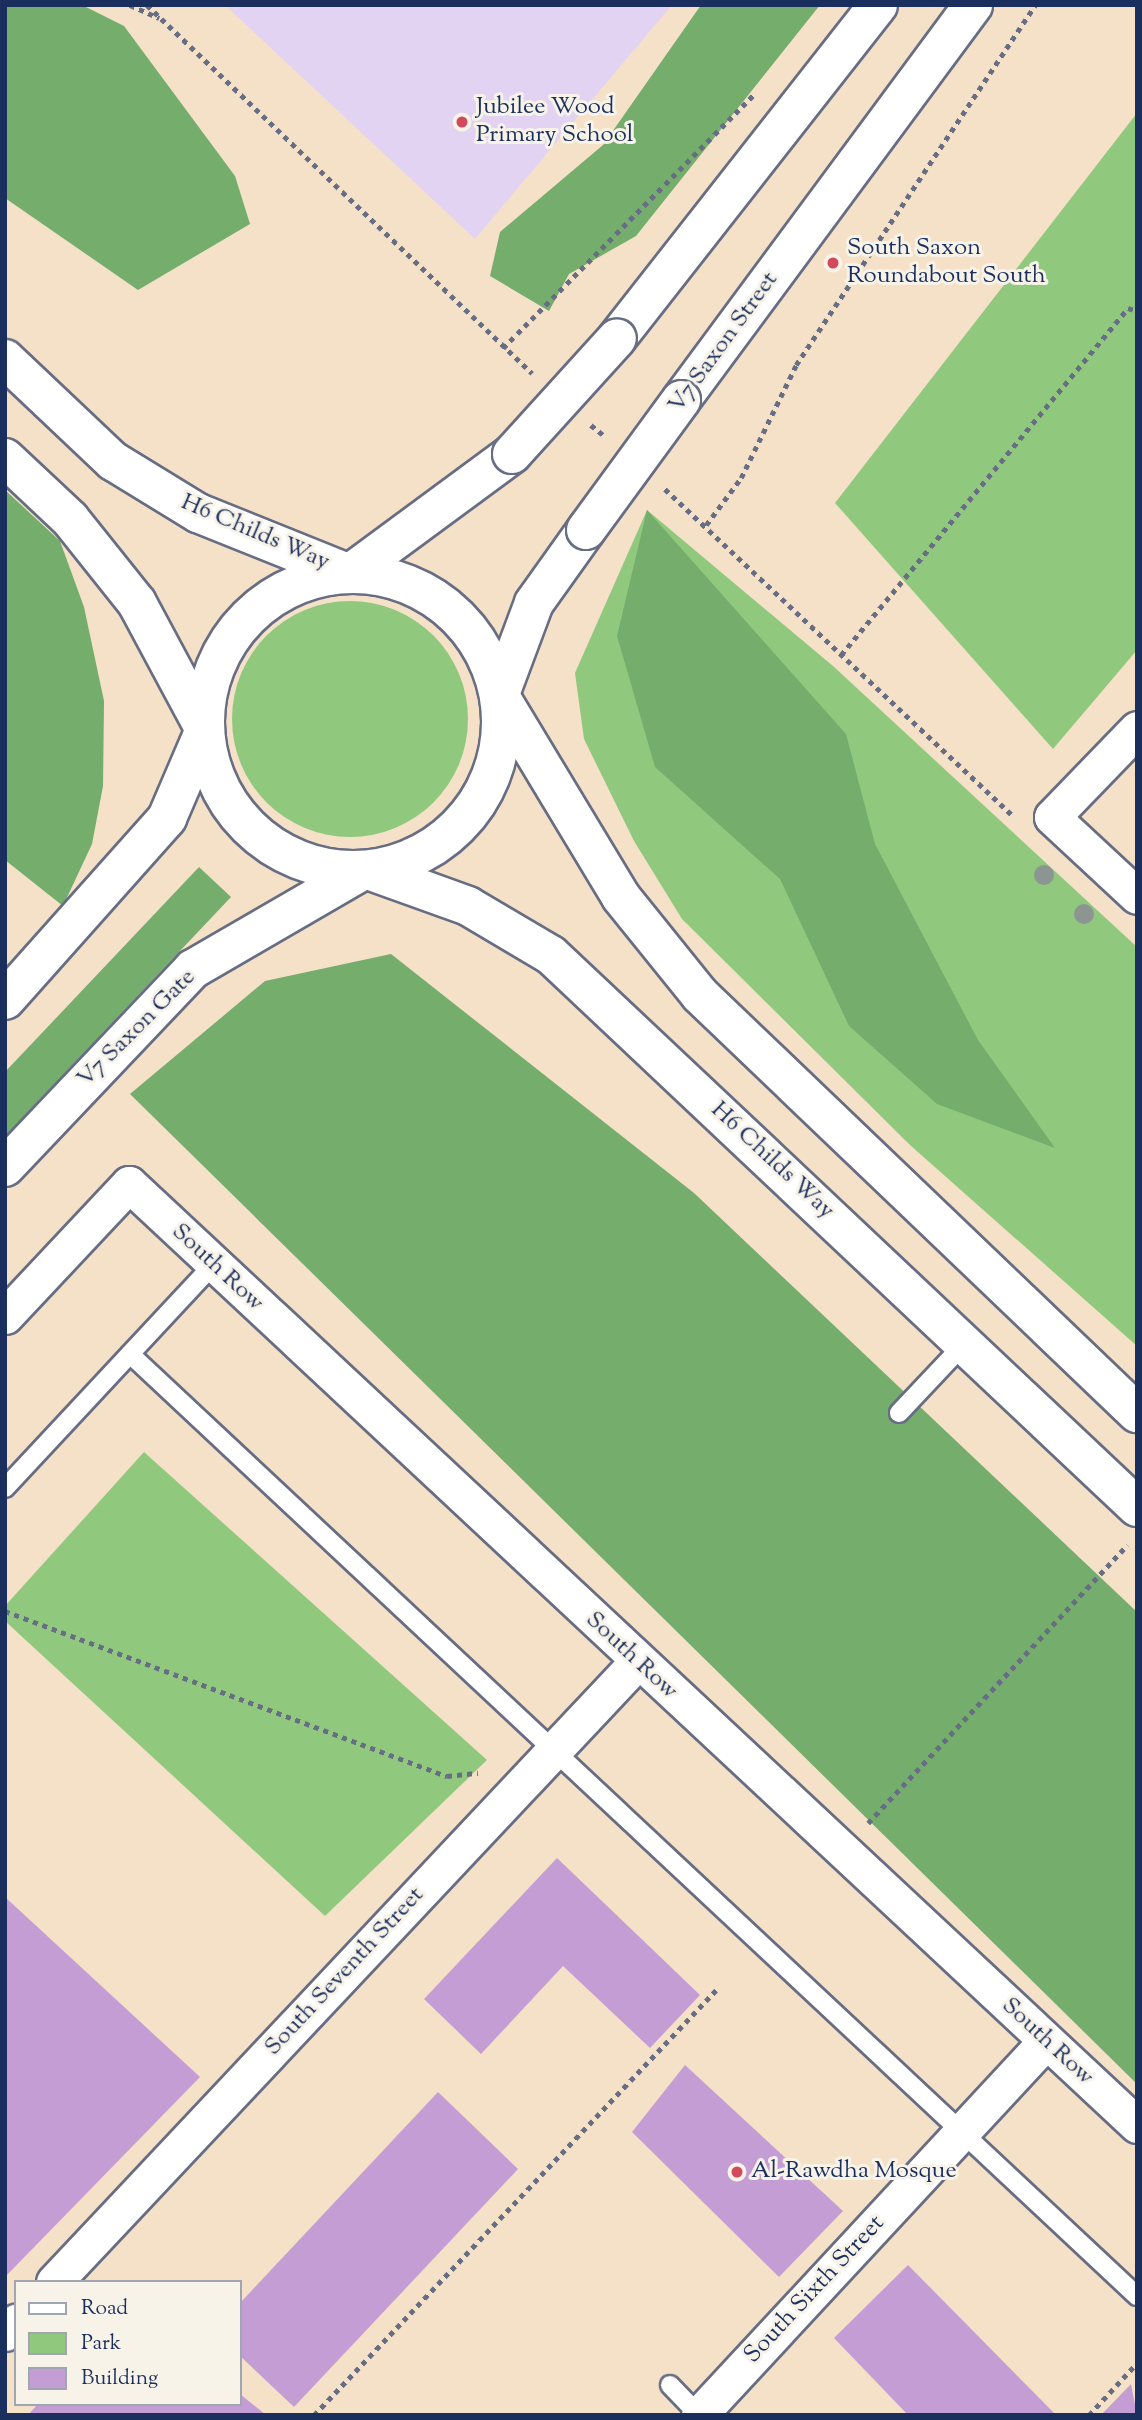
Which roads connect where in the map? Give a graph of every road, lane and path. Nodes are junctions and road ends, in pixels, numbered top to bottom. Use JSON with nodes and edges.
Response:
{"nodes":[{"id":1,"x":130,"y":5,"type":"edge"},
{"id":2,"x":147,"y":5,"type":"edge"},
{"id":3,"x":878,"y":5,"type":"edge"},
{"id":4,"x":972,"y":5,"type":"edge"},
{"id":5,"x":1035,"y":5,"type":"edge"},
{"id":6,"x":163,"y":20,"type":"junction"},
{"id":7,"x":763,"y":86,"type":"dead end"},
{"id":8,"x":1137,"y":311,"type":"edge"},
{"id":9,"x":503,"y":348,"type":"junction"},
{"id":10,"x":5,"y":359,"type":"edge"},
{"id":11,"x":544,"y":384,"type":"dead end"},
{"id":12,"x":584,"y":419,"type":"dead end"},
{"id":13,"x":615,"y":445,"type":"dead end"},
{"id":14,"x":5,"y":458,"type":"edge"},
{"id":15,"x":655,"y":481,"type":"dead end"},
{"id":16,"x":706,"y":525,"type":"junction"},
{"id":17,"x":349,"y":572,"type":"junction"},
{"id":18,"x":841,"y":655,"type":"junction"},
{"id":19,"x":500,"y":696,"type":"junction"},
{"id":20,"x":1137,"y":729,"type":"edge"},
{"id":21,"x":203,"y":730,"type":"junction"},
{"id":22,"x":1038,"y":822,"type":"junction"},
{"id":23,"x":365,"y":871,"type":"junction"},
{"id":24,"x":1137,"y":896,"type":"edge"},
{"id":25,"x":5,"y":1000,"type":"edge"},
{"id":26,"x":5,"y":1167,"type":"edge"},
{"id":27,"x":213,"y":1265,"type":"junction"},
{"id":28,"x":5,"y":1316,"type":"edge"},
{"id":29,"x":964,"y":1344,"type":"junction"},
{"id":30,"x":130,"y":1354,"type":"junction"},
{"id":31,"x":899,"y":1413,"type":"dead end"},
{"id":32,"x":1137,"y":1413,"type":"edge"},
{"id":33,"x":5,"y":1488,"type":"edge"},
{"id":34,"x":1137,"y":1507,"type":"edge"},
{"id":35,"x":1137,"y":1534,"type":"edge"},
{"id":36,"x":5,"y":1611,"type":"edge"},
{"id":37,"x":637,"y":1662,"type":"junction"},
{"id":38,"x":552,"y":1751,"type":"junction"},
{"id":39,"x":484,"y":1772,"type":"dead end"},
{"id":40,"x":841,"y":1852,"type":"junction"},
{"id":41,"x":716,"y":1990,"type":"dead end"},
{"id":42,"x":1046,"y":2041,"type":"junction"},
{"id":43,"x":1137,"y":2125,"type":"edge"},
{"id":44,"x":963,"y":2131,"type":"junction"},
{"id":45,"x":56,"y":2280,"type":"edge"},
{"id":46,"x":1137,"y":2296,"type":"edge"},
{"id":47,"x":1137,"y":2363,"type":"edge"},
{"id":48,"x":670,"y":2385,"type":"dead end"},
{"id":49,"x":704,"y":2413,"type":"edge"},
{"id":50,"x":314,"y":2415,"type":"edge"},
{"id":51,"x":1089,"y":2415,"type":"edge"}],
"edges":[{"from":1,"to":6,"type":"path"},
{"from":2,"to":6,"type":"path"},
{"from":3,"to":17,"type":"street","bridge":true},
{"from":4,"to":19,"type":"street","name":"V7 Saxon Street","bridge":true},
{"from":5,"to":16,"type":"path"},
{"from":6,"to":9,"type":"path"},
{"from":7,"to":9,"type":"path"},
{"from":8,"to":18,"type":"path"},
{"from":9,"to":11,"type":"path"},
{"from":10,"to":17,"type":"street","name":"H6 Childs Way"},
{"from":12,"to":13,"type":"path"},
{"from":14,"to":21,"type":"street"},
{"from":15,"to":16,"type":"path"},
{"from":16,"to":18,"type":"path"},
{"from":17,"to":19,"type":"street"},
{"from":17,"to":21,"type":"street"},
{"from":18,"to":22,"type":"path"},
{"from":19,"to":23,"type":"street"},
{"from":19,"to":32,"type":"street"},
{"from":20,"to":22,"type":"street"},
{"from":21,"to":23,"type":"street"},
{"from":21,"to":25,"type":"street"},
{"from":22,"to":24,"type":"street"},
{"from":23,"to":26,"type":"street","name":"V7 Saxon Gate"},
{"from":23,"to":29,"type":"street","name":"H6 Childs Way"},
{"from":27,"to":28,"type":"street","name":"South Row"},
{"from":27,"to":30,"type":"lane"},
{"from":27,"to":37,"type":"street","name":"South Row"},
{"from":29,"to":31,"type":"lane"},
{"from":29,"to":34,"type":"street","name":"H6 Childs Way"},
{"from":30,"to":33,"type":"lane"},
{"from":30,"to":38,"type":"lane"},
{"from":35,"to":40,"type":"path"},
{"from":36,"to":39,"type":"path"},
{"from":37,"to":38,"type":"street","name":"South Seventh Street"},
{"from":37,"to":40,"type":"street","name":"South Row"},
{"from":38,"to":44,"type":"lane"},
{"from":38,"to":45,"type":"street","name":"South Seventh Street"},
{"from":40,"to":42,"type":"street","name":"South Row"},
{"from":41,"to":50,"type":"path"},
{"from":42,"to":43,"type":"street","name":"South Row"},
{"from":42,"to":44,"type":"street","name":"South Sixth Street"},
{"from":44,"to":46,"type":"lane"},
{"from":44,"to":49,"type":"street","name":"South Sixth Street"},
{"from":47,"to":51,"type":"path"},
{"from":48,"to":49,"type":"lane"}]}
